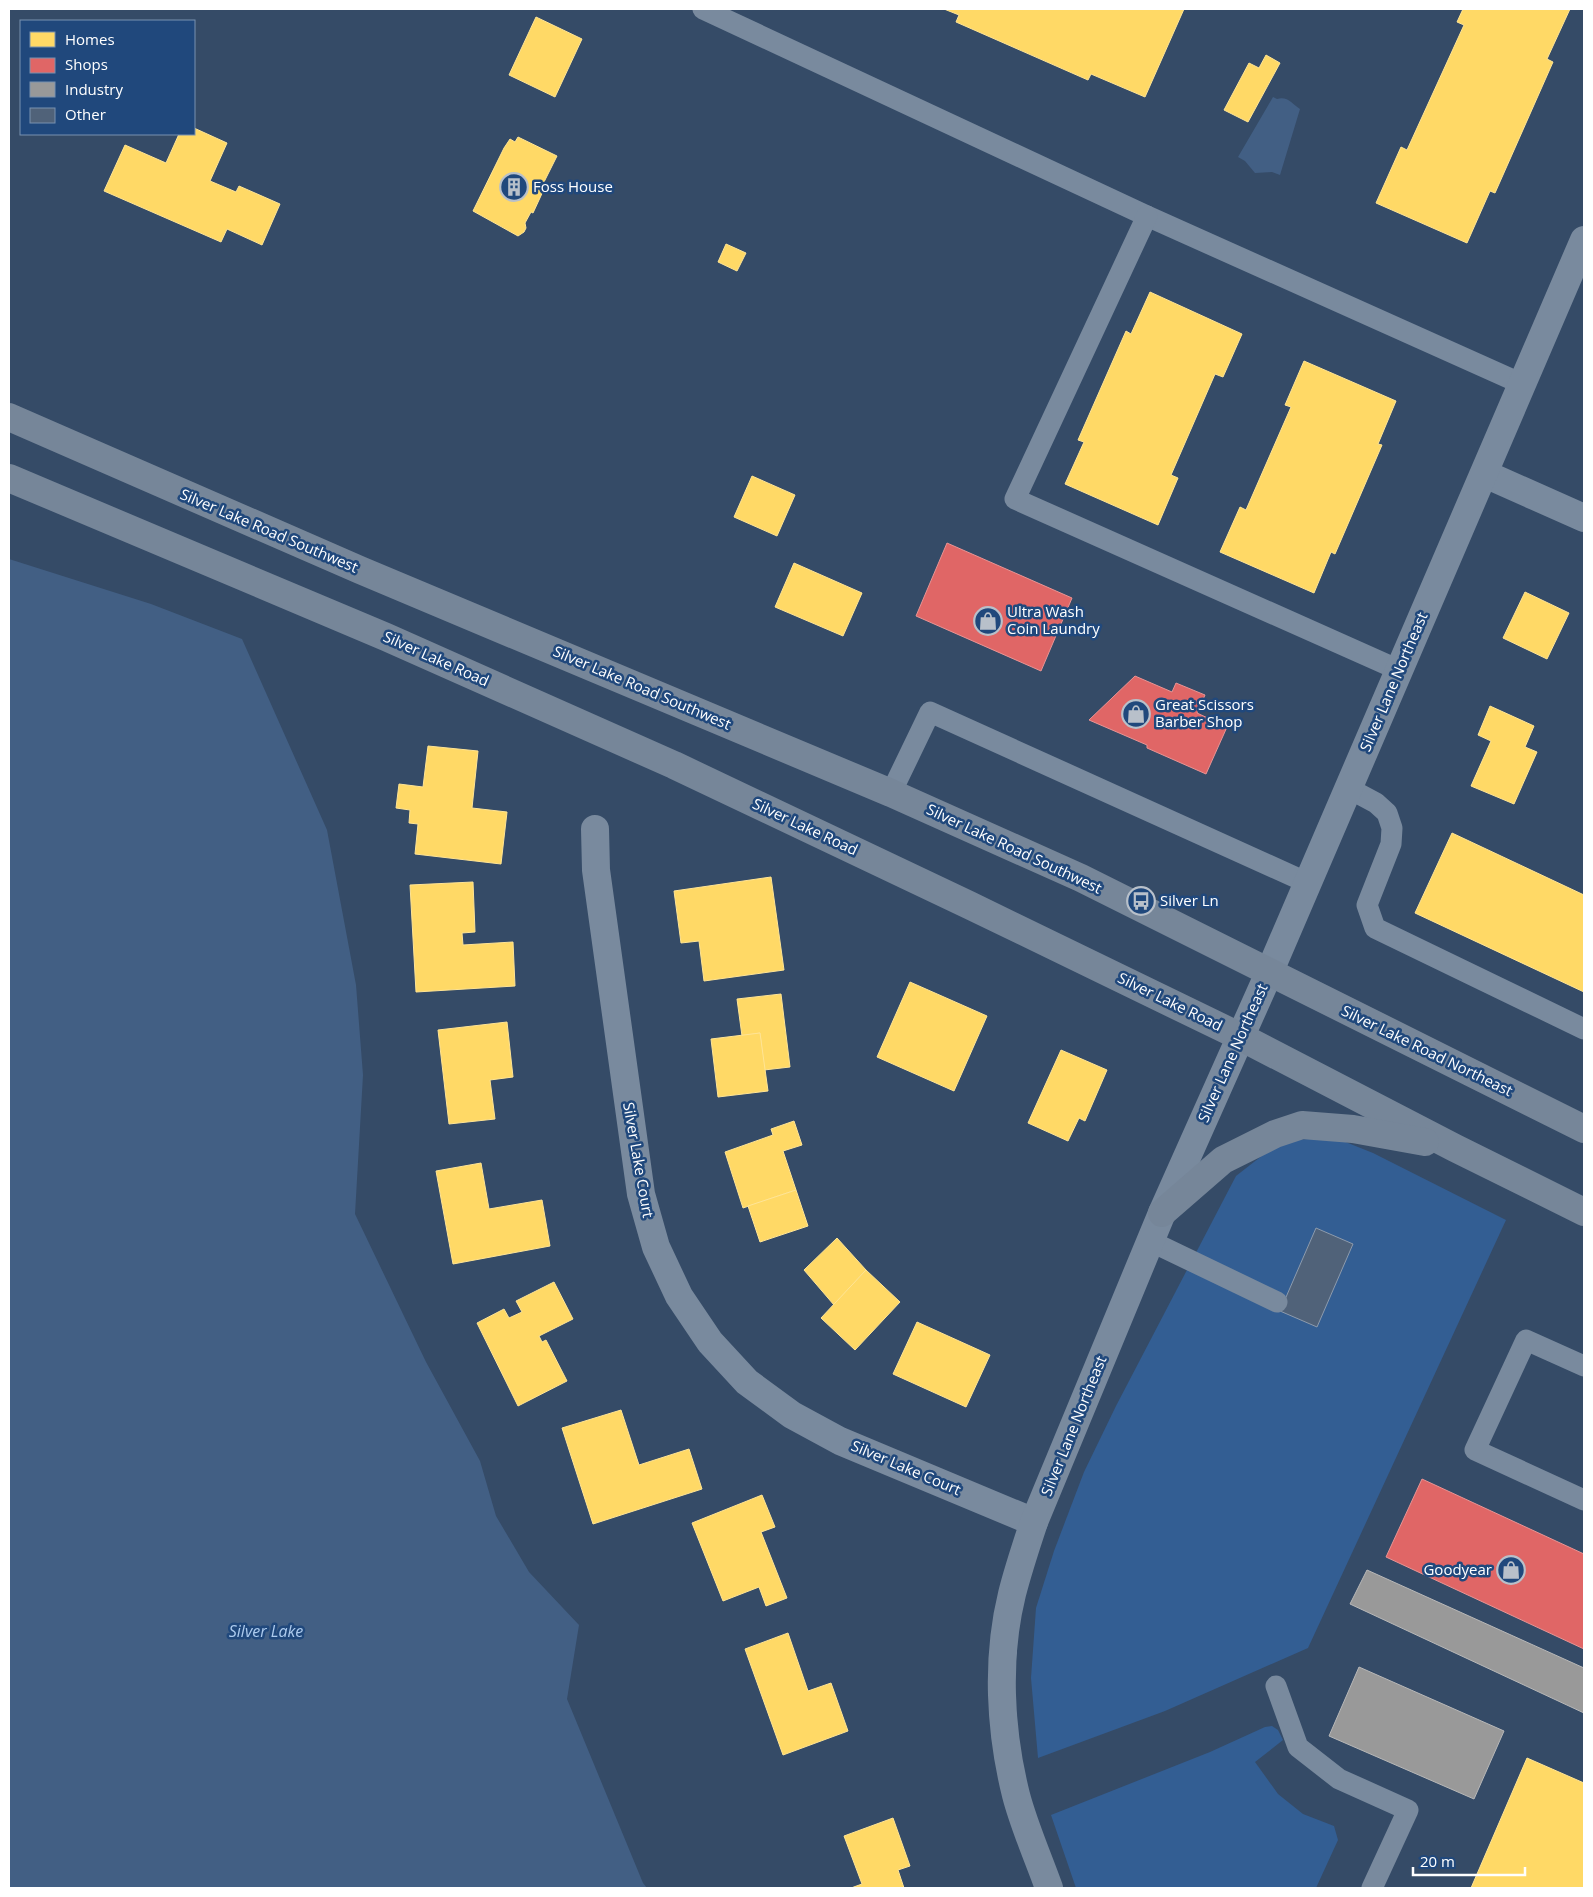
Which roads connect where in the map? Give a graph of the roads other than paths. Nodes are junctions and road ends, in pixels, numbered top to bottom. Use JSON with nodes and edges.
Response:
{"nodes":[{"id":1,"x":703,"y":9,"type":"edge"},
{"id":2,"x":1146,"y":216,"type":"junction"},
{"id":3,"x":1584,"y":240,"type":"edge"},
{"id":4,"x":1522,"y":384,"type":"junction"},
{"id":5,"x":9,"y":417,"type":"edge"},
{"id":6,"x":1484,"y":474,"type":"junction"},
{"id":7,"x":9,"y":478,"type":"edge"},
{"id":8,"x":1584,"y":518,"type":"edge"},
{"id":9,"x":1399,"y":670,"type":"junction"},
{"id":10,"x":1348,"y":788,"type":"junction"},
{"id":11,"x":891,"y":793,"type":"junction"},
{"id":12,"x":595,"y":829,"type":"dead end"},
{"id":13,"x":1308,"y":883,"type":"junction"},
{"id":14,"x":1269,"y":973,"type":"junction"},
{"id":15,"x":1584,"y":1028,"type":"edge"},
{"id":16,"x":1240,"y":1036,"type":"junction"},
{"id":17,"x":1584,"y":1129,"type":"edge"},
{"id":18,"x":1455,"y":1148,"type":"junction"},
{"id":19,"x":1162,"y":1212,"type":"junction"},
{"id":20,"x":1584,"y":1212,"type":"edge"},
{"id":21,"x":1150,"y":1241,"type":"junction"},
{"id":22,"x":1277,"y":1302,"type":"dead end"},
{"id":23,"x":1584,"y":1366,"type":"edge"},
{"id":24,"x":1584,"y":1500,"type":"edge"},
{"id":25,"x":1034,"y":1522,"type":"junction"},
{"id":26,"x":1276,"y":1686,"type":"dead end"},
{"id":27,"x":1049,"y":1888,"type":"edge"},
{"id":28,"x":1372,"y":1888,"type":"edge"}],
"edges":[{"from":1,"to":2,"type":"lane"},
{"from":2,"to":4,"type":"lane"},
{"from":2,"to":9,"type":"lane"},
{"from":3,"to":4,"type":"street","name":"Silver Lane Northeast"},
{"from":4,"to":6,"type":"street","name":"Silver Lane Northeast"},
{"from":5,"to":11,"type":"main road","name":"Silver Lake Road Southwest"},
{"from":6,"to":8,"type":"street"},
{"from":6,"to":9,"type":"street","name":"Silver Lane Northeast"},
{"from":7,"to":16,"type":"main road","name":"Silver Lake Road"},
{"from":9,"to":10,"type":"street","name":"Silver Lane Northeast"},
{"from":10,"to":13,"type":"street","name":"Silver Lane Northeast"},
{"from":10,"to":15,"type":"lane"},
{"from":11,"to":13,"type":"lane"},
{"from":11,"to":14,"type":"main road","name":"Silver Lake Road Southwest"},
{"from":12,"to":25,"type":"street","name":"Silver Lake Court"},
{"from":13,"to":14,"type":"street","name":"Silver Lane Northeast"},
{"from":14,"to":16,"type":"street","name":"Silver Lane Northeast"},
{"from":14,"to":17,"type":"main road","name":"Silver Lake Road Northeast"},
{"from":16,"to":18,"type":"main road","name":"Silver Lake Road"},
{"from":16,"to":19,"type":"street","name":"Silver Lane Northeast"},
{"from":18,"to":19,"type":"main road"},
{"from":18,"to":20,"type":"main road","name":"Silver Lake Road"},
{"from":19,"to":21,"type":"street","name":"Silver Lane Northeast"},
{"from":21,"to":22,"type":"lane"},
{"from":21,"to":25,"type":"street","name":"Silver Lane Northeast"},
{"from":23,"to":24,"type":"lane"},
{"from":25,"to":27,"type":"street","name":"Silver Lane Northeast"},
{"from":26,"to":28,"type":"lane"}]}
